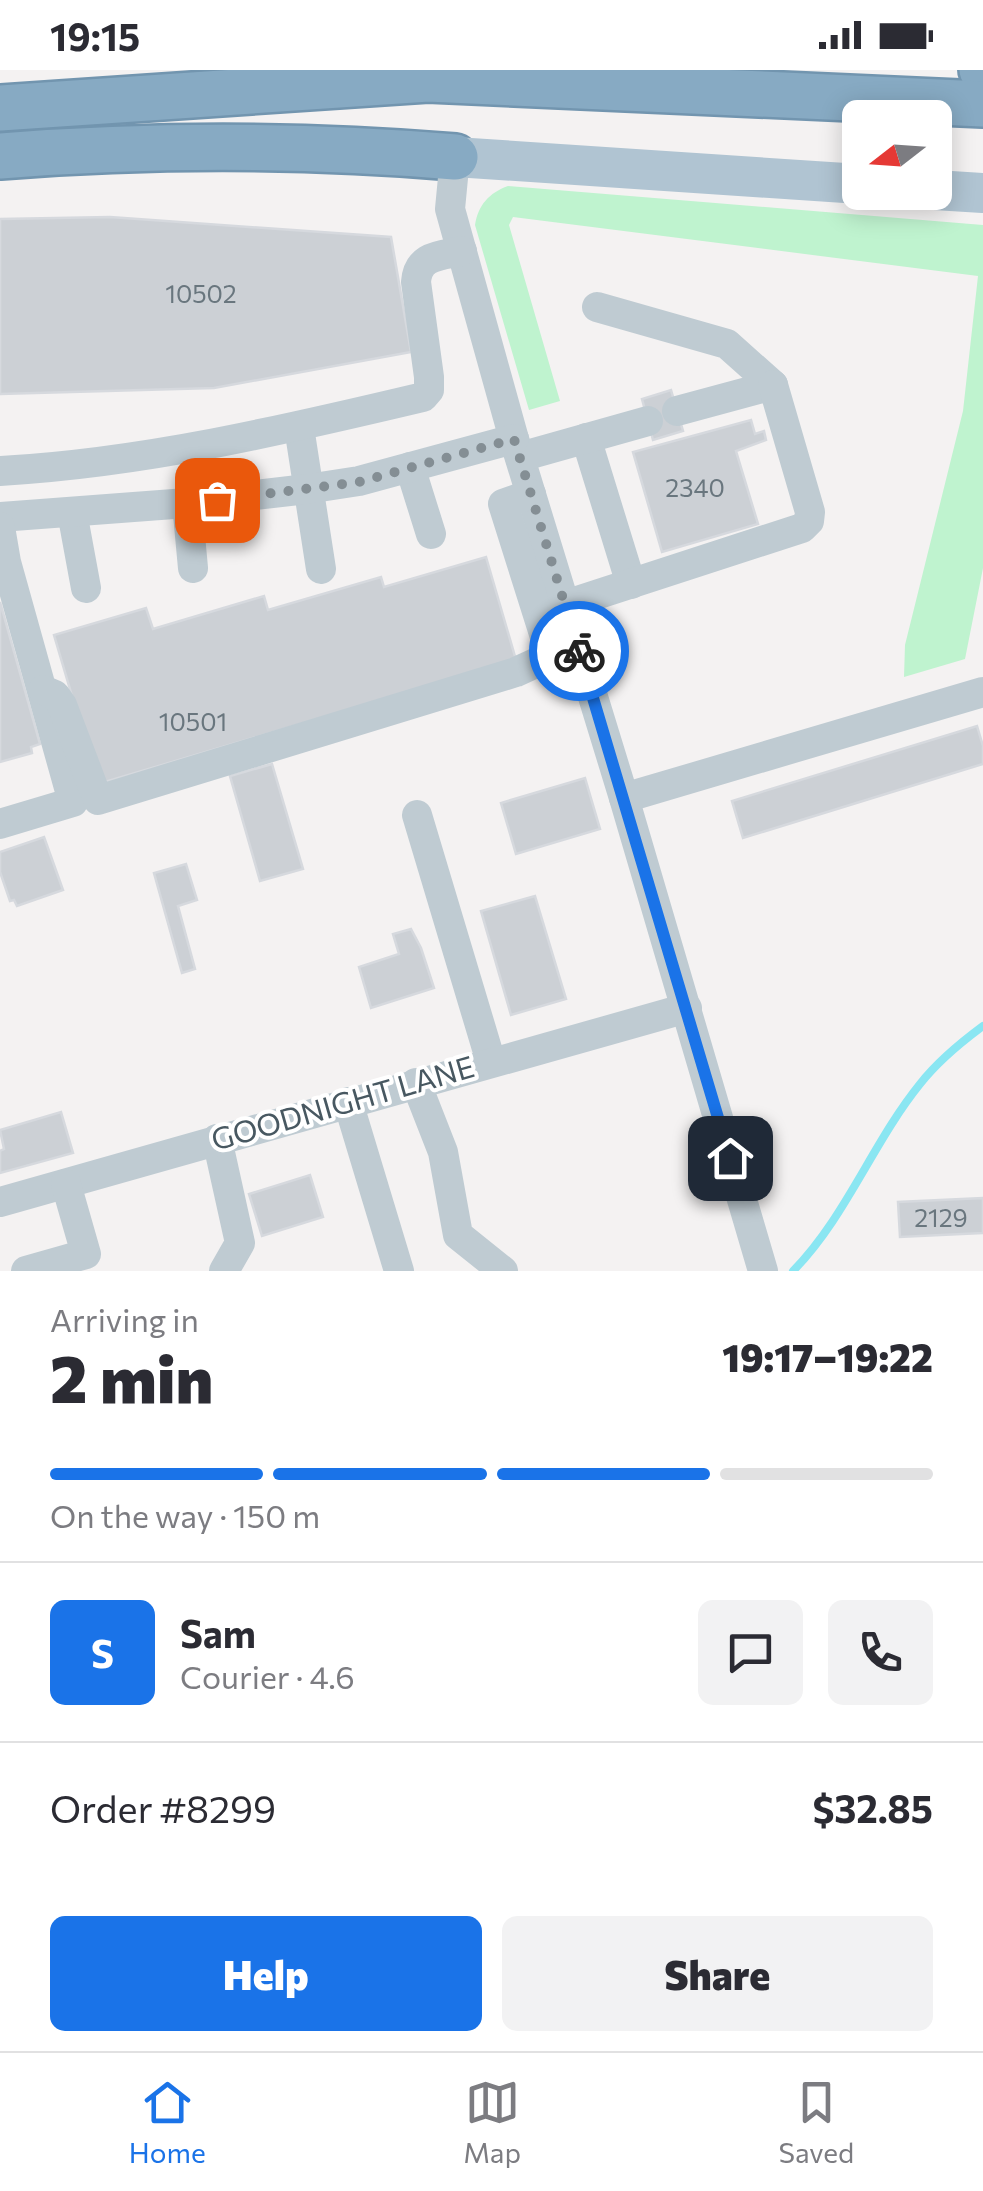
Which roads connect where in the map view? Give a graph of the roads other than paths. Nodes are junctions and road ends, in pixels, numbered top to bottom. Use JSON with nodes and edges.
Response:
{"nodes":[{"id":1,"x":119,"y":70,"type":"edge"},
{"id":2,"x":0,"y":84,"type":"edge"},
{"id":3,"x":983,"y":104,"type":"edge"},
{"id":4,"x":0,"y":108,"type":"edge"},
{"id":5,"x":0,"y":156,"type":"edge"},
{"id":6,"x":455,"y":157,"type":"junction"},
{"id":7,"x":842,"y":183,"type":"edge"},
{"id":8,"x":952,"y":191,"type":"edge"},
{"id":9,"x":983,"y":193,"type":"edge"},
{"id":10,"x":462,"y":251,"type":"junction"},
{"id":11,"x":597,"y":307,"type":"dead end"},
{"id":12,"x":773,"y":385,"type":"junction"},
{"id":13,"x":677,"y":411,"type":"dead end"},
{"id":14,"x":648,"y":421,"type":"dead end"},
{"id":15,"x":299,"y":427,"type":"junction"},
{"id":16,"x":586,"y":438,"type":"junction"},
{"id":17,"x":517,"y":448,"type":"junction"},
{"id":18,"x":140,"y":456,"type":"junction"},
{"id":19,"x":410,"y":468,"type":"junction"},
{"id":20,"x":0,"y":471,"type":"edge"},
{"id":21,"x":308,"y":489,"type":"junction"},
{"id":22,"x":517,"y":499,"type":"junction"},
{"id":23,"x":186,"y":503,"type":"junction"},
{"id":24,"x":146,"y":506,"type":"junction"},
{"id":25,"x":72,"y":512,"type":"junction"},
{"id":26,"x":0,"y":517,"type":"edge"},
{"id":27,"x":0,"y":527,"type":"edge"},
{"id":28,"x":431,"y":534,"type":"dead end"},
{"id":29,"x":3,"y":562,"type":"edge"},
{"id":30,"x":193,"y":568,"type":"dead end"},
{"id":31,"x":320,"y":569,"type":"dead end"},
{"id":32,"x":631,"y":584,"type":"junction"},
{"id":33,"x":86,"y":588,"type":"dead end"},
{"id":34,"x":565,"y":605,"type":"junction"},
{"id":35,"x":564,"y":650,"type":"junction"},
{"id":36,"x":42,"y":690,"type":"junction"},
{"id":37,"x":983,"y":692,"type":"edge"},
{"id":38,"x":624,"y":798,"type":"junction"},
{"id":39,"x":417,"y":815,"type":"dead end"},
{"id":40,"x":0,"y":824,"type":"edge"},
{"id":41,"x":687,"y":1008,"type":"junction"},
{"id":42,"x":491,"y":1062,"type":"junction"},
{"id":43,"x":416,"y":1083,"type":"junction"},
{"id":44,"x":348,"y":1102,"type":"junction"},
{"id":45,"x":216,"y":1139,"type":"junction"},
{"id":46,"x":66,"y":1184,"type":"junction"},
{"id":47,"x":0,"y":1202,"type":"edge"},
{"id":48,"x":26,"y":1271,"type":"edge"},
{"id":49,"x":224,"y":1271,"type":"edge"},
{"id":50,"x":399,"y":1271,"type":"edge"},
{"id":51,"x":503,"y":1271,"type":"edge"},
{"id":52,"x":763,"y":1271,"type":"edge"}],
"edges":[{"from":1,"to":2,"type":"highway"},
{"from":3,"to":4,"type":"highway"},
{"from":5,"to":6,"type":"highway"},
{"from":6,"to":7,"type":"main road"},
{"from":6,"to":10,"type":"street"},
{"from":8,"to":9,"type":"main road"},
{"from":10,"to":15,"type":"street"},
{"from":10,"to":17,"type":"street"},
{"from":11,"to":12,"type":"street"},
{"from":12,"to":13,"type":"street"},
{"from":12,"to":32,"type":"street"},
{"from":14,"to":16,"type":"street"},
{"from":15,"to":18,"type":"street"},
{"from":15,"to":21,"type":"street"},
{"from":16,"to":17,"type":"street"},
{"from":16,"to":32,"type":"street"},
{"from":17,"to":19,"type":"street"},
{"from":17,"to":22,"type":"street"},
{"from":18,"to":20,"type":"street"},
{"from":18,"to":24,"type":"street"},
{"from":19,"to":21,"type":"street"},
{"from":19,"to":28,"type":"street"},
{"from":21,"to":23,"type":"street"},
{"from":21,"to":31,"type":"street"},
{"from":22,"to":34,"type":"street"},
{"from":22,"to":35,"type":"street"},
{"from":23,"to":24,"type":"street"},
{"from":23,"to":30,"type":"street"},
{"from":24,"to":25,"type":"street"},
{"from":25,"to":26,"type":"street"},
{"from":25,"to":33,"type":"street"},
{"from":27,"to":29,"type":"street"},
{"from":29,"to":36,"type":"street"},
{"from":32,"to":34,"type":"street"},
{"from":34,"to":35,"type":"street"},
{"from":35,"to":36,"type":"street"},
{"from":35,"to":38,"type":"street"},
{"from":36,"to":40,"type":"street"},
{"from":37,"to":38,"type":"street"},
{"from":38,"to":41,"type":"street"},
{"from":39,"to":42,"type":"street"},
{"from":41,"to":42,"type":"street","name":"GOODNIGHT LANE"},
{"from":41,"to":52,"type":"street"},
{"from":42,"to":43,"type":"street","name":"GOODNIGHT LANE"},
{"from":43,"to":44,"type":"street","name":"GOODNIGHT LANE"},
{"from":43,"to":51,"type":"street"},
{"from":44,"to":45,"type":"street","name":"GOODNIGHT LANE"},
{"from":44,"to":50,"type":"street"},
{"from":45,"to":46,"type":"street","name":"GOODNIGHT LANE"},
{"from":45,"to":49,"type":"street"},
{"from":46,"to":47,"type":"street","name":"GOODNIGHT LANE"},
{"from":46,"to":48,"type":"street"}]}
